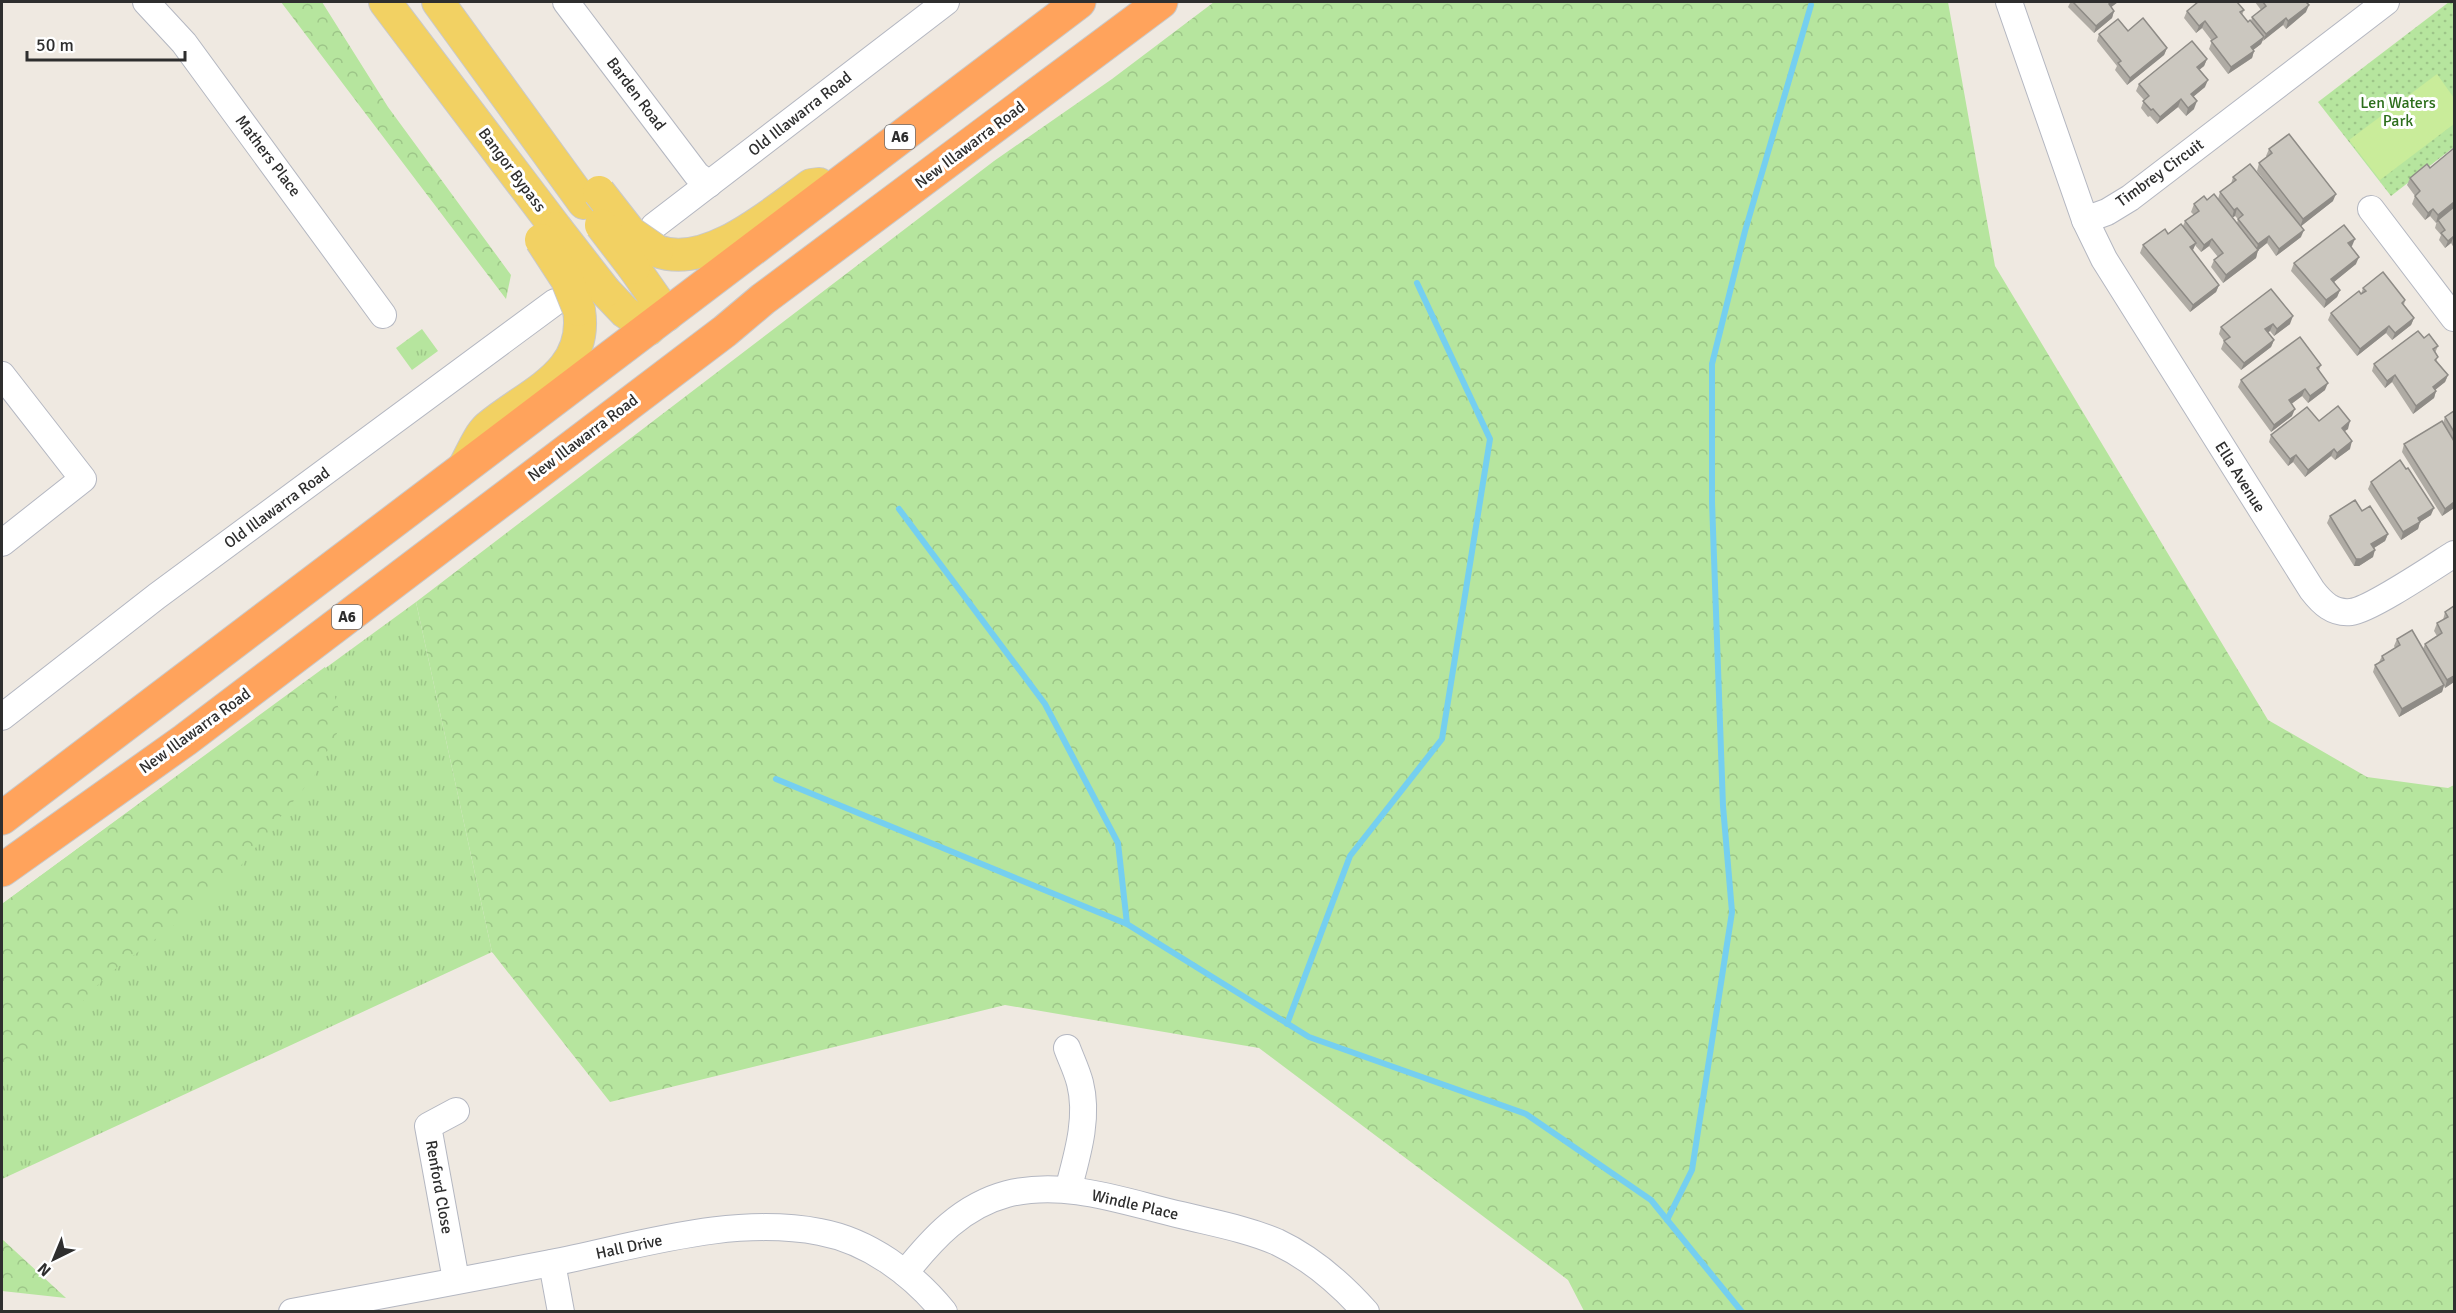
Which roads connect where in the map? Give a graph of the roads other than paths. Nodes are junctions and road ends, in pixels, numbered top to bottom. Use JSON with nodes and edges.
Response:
{"nodes":[{"id":1,"x":146,"y":2,"type":"edge"},
{"id":2,"x":385,"y":2,"type":"edge"},
{"id":3,"x":567,"y":2,"type":"edge"},
{"id":4,"x":946,"y":2,"type":"edge"},
{"id":5,"x":1078,"y":2,"type":"edge"},
{"id":6,"x":1161,"y":2,"type":"edge"},
{"id":7,"x":2009,"y":2,"type":"edge"},
{"id":8,"x":2386,"y":2,"type":"edge"},
{"id":9,"x":444,"y":10,"type":"edge"},
{"id":10,"x":848,"y":177,"type":"junction"},
{"id":11,"x":709,"y":184,"type":"junction"},
{"id":12,"x":2371,"y":209,"type":"dead end"},
{"id":13,"x":2085,"y":220,"type":"junction"},
{"id":14,"x":549,"y":234,"type":"junction"},
{"id":15,"x":648,"y":248,"type":"junction"},
{"id":16,"x":567,"y":306,"type":"junction"},
{"id":17,"x":383,"y":315,"type":"dead end"},
{"id":18,"x":2454,"y":318,"type":"edge"},
{"id":19,"x":658,"y":322,"type":"junction"},
{"id":20,"x":691,"y":355,"type":"junction"},
{"id":21,"x":2,"y":375,"type":"edge"},
{"id":22,"x":464,"y":467,"type":"junction"},
{"id":23,"x":2,"y":543,"type":"edge"},
{"id":24,"x":2454,"y":554,"type":"edge"},
{"id":25,"x":2,"y":717,"type":"edge"},
{"id":26,"x":2,"y":818,"type":"edge"},
{"id":27,"x":2,"y":870,"type":"edge"},
{"id":28,"x":1067,"y":1048,"type":"dead end"},
{"id":29,"x":456,"y":1111,"type":"dead end"},
{"id":30,"x":1068,"y":1190,"type":"junction"},
{"id":31,"x":552,"y":1263,"type":"junction"},
{"id":32,"x":905,"y":1273,"type":"junction"},
{"id":33,"x":456,"y":1280,"type":"junction"},
{"id":34,"x":292,"y":1311,"type":"edge"},
{"id":35,"x":561,"y":1311,"type":"edge"},
{"id":36,"x":944,"y":1311,"type":"edge"},
{"id":37,"x":1366,"y":1311,"type":"edge"}],
"edges":[{"from":1,"to":17,"type":"street","name":"Mathers Place"},
{"from":2,"to":14,"type":"main road","name":"Bangor Bypass"},
{"from":3,"to":11,"type":"street","name":"Barden Road"},
{"from":4,"to":11,"type":"street","name":"Old Illawarra Road"},
{"from":5,"to":10,"type":"highway","number":"A6"},
{"from":6,"to":20,"type":"highway","name":"New Illawarra Road","number":"A6"},
{"from":7,"to":13,"type":"street"},
{"from":8,"to":13,"type":"street","name":"Timbrey Circuit"},
{"from":9,"to":15,"type":"main road","bridge":true},
{"from":10,"to":15,"type":"main road"},
{"from":10,"to":19,"type":"highway","number":"A6"},
{"from":11,"to":15,"type":"street","name":"Old Illawarra Road"},
{"from":12,"to":18,"type":"street"},
{"from":13,"to":24,"type":"street","name":"Ella Avenue"},
{"from":14,"to":16,"type":"main road","bridge":true},
{"from":14,"to":19,"type":"main road","name":"Bangor Bypass","bridge":true},
{"from":15,"to":19,"type":"main road"},
{"from":16,"to":22,"type":"main road"},
{"from":16,"to":25,"type":"street","name":"Old Illawarra Road"},
{"from":19,"to":20,"type":"highway"},
{"from":19,"to":22,"type":"highway","number":"A6"},
{"from":20,"to":27,"type":"highway","name":"New Illawarra Road","number":"A6"},
{"from":21,"to":23,"type":"street"},
{"from":22,"to":26,"type":"highway","number":"A6"},
{"from":28,"to":30,"type":"street"},
{"from":29,"to":33,"type":"street","name":"Renford Close"},
{"from":30,"to":32,"type":"street","name":"Windle Place"},
{"from":30,"to":37,"type":"street","name":"Windle Place"},
{"from":31,"to":32,"type":"street","name":"Hall Drive"},
{"from":31,"to":33,"type":"street","name":"Hall Drive"},
{"from":31,"to":35,"type":"street"},
{"from":32,"to":36,"type":"street","name":"Hall Drive"},
{"from":33,"to":34,"type":"street","name":"Hall Drive"}]}
